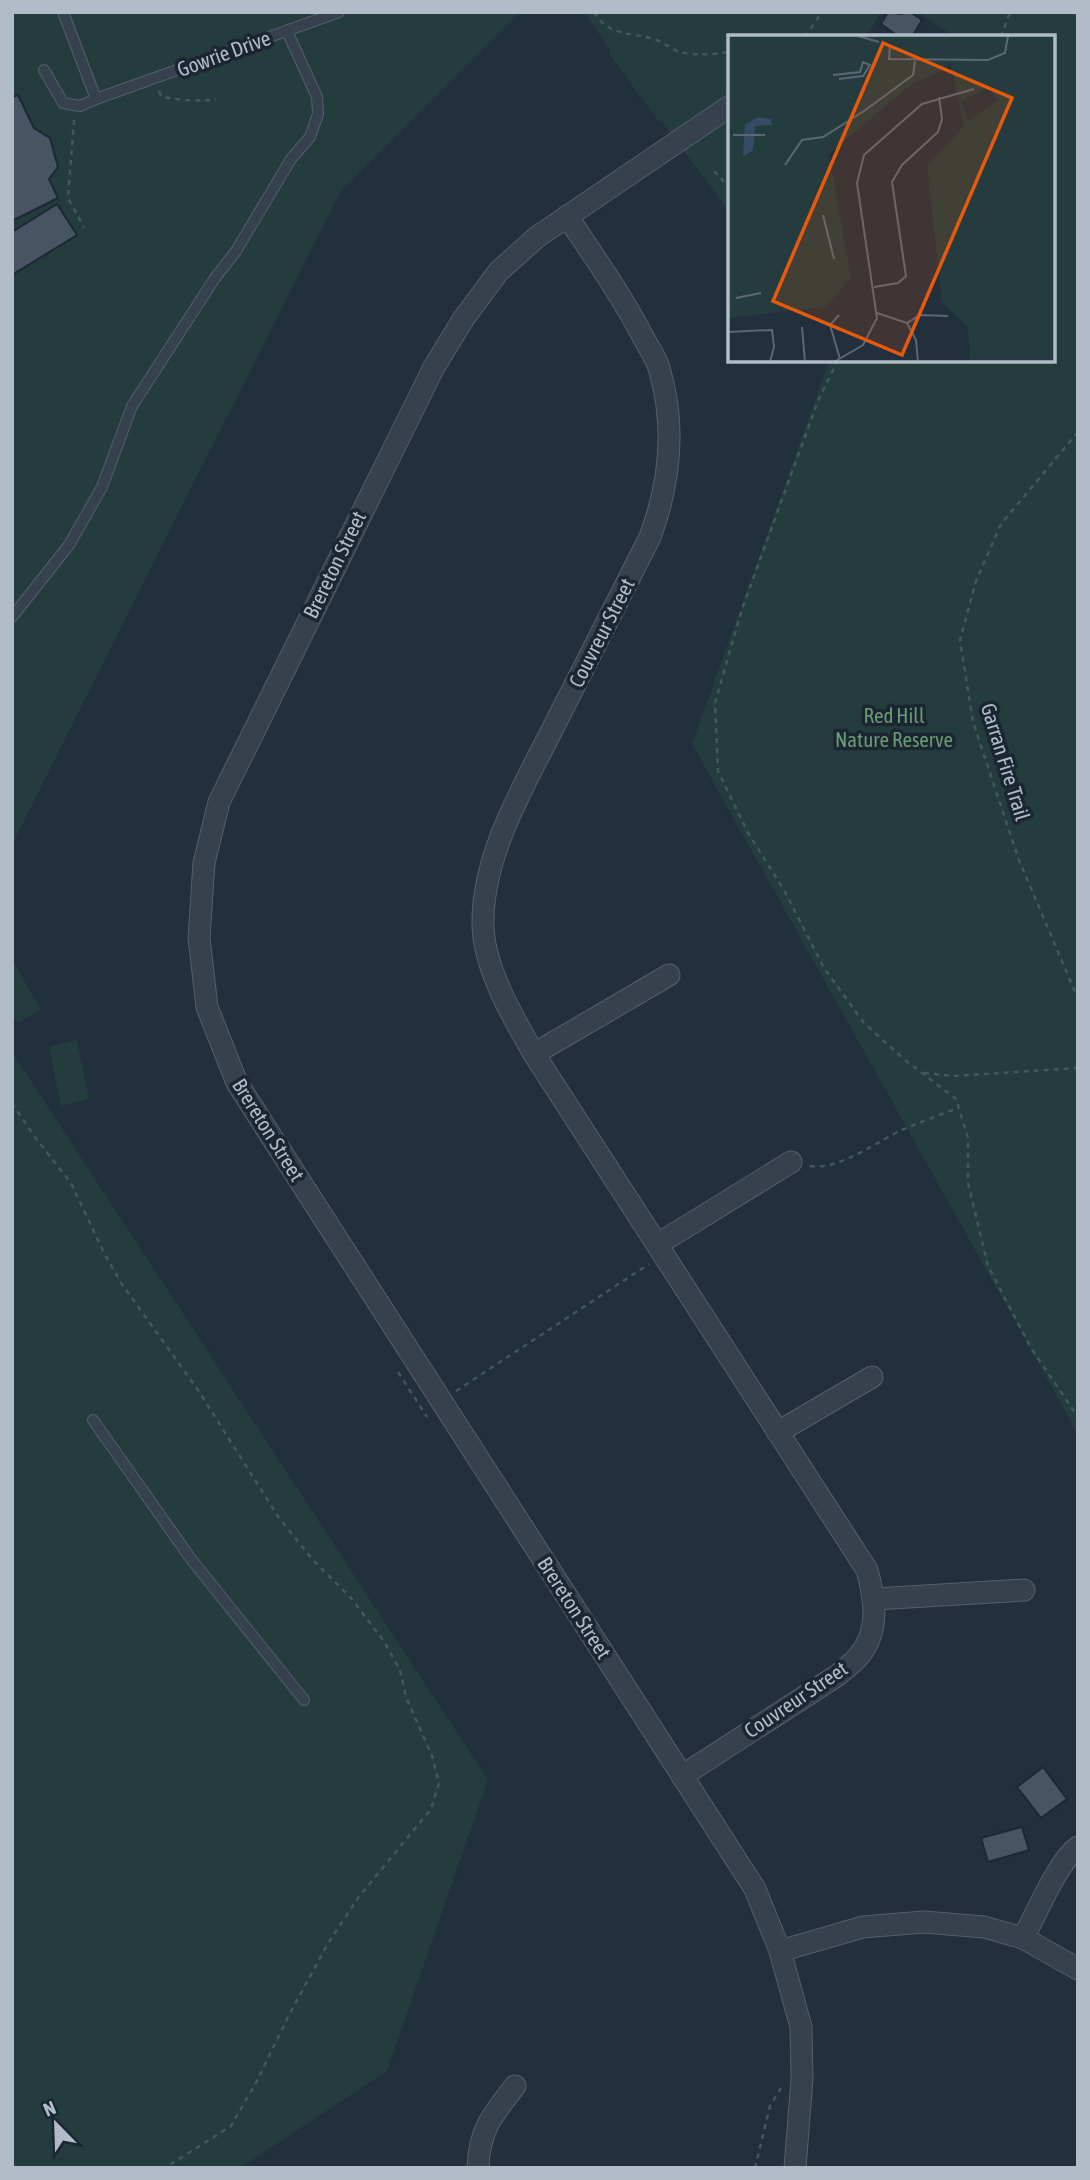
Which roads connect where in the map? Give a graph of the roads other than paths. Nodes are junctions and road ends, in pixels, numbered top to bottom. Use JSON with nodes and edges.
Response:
{"nodes":[{"id":1,"x":63,"y":12,"type":"edge"},
{"id":2,"x":339,"y":12,"type":"edge"},
{"id":3,"x":287,"y":31,"type":"junction"},
{"id":4,"x":44,"y":70,"type":"dead end"},
{"id":5,"x":96,"y":99,"type":"junction"},
{"id":6,"x":728,"y":107,"type":"edge"},
{"id":7,"x":567,"y":216,"type":"junction"},
{"id":8,"x":12,"y":617,"type":"edge"},
{"id":9,"x":669,"y":975,"type":"dead end"},
{"id":10,"x":534,"y":1054,"type":"junction"},
{"id":11,"x":791,"y":1162,"type":"road end"},
{"id":12,"x":662,"y":1249,"type":"junction"},
{"id":13,"x":872,"y":1377,"type":"dead end"},
{"id":14,"x":93,"y":1420,"type":"dead end"},
{"id":15,"x":778,"y":1432,"type":"junction"},
{"id":16,"x":1024,"y":1590,"type":"dead end"},
{"id":17,"x":875,"y":1599,"type":"junction"},
{"id":18,"x":304,"y":1700,"type":"dead end"},
{"id":19,"x":682,"y":1776,"type":"junction"},
{"id":20,"x":1078,"y":1847,"type":"edge"},
{"id":21,"x":1023,"y":1938,"type":"junction"},
{"id":22,"x":780,"y":1951,"type":"junction"},
{"id":23,"x":1078,"y":1969,"type":"edge"},
{"id":24,"x":515,"y":2086,"type":"dead end"},
{"id":25,"x":478,"y":2168,"type":"edge"},
{"id":26,"x":795,"y":2168,"type":"edge"}],
"edges":[{"from":1,"to":5,"type":"lane"},
{"from":2,"to":3,"type":"lane","name":"Gowrie Drive"},
{"from":3,"to":5,"type":"lane","name":"Gowrie Drive"},
{"from":3,"to":8,"type":"lane"},
{"from":4,"to":5,"type":"lane","name":"Gowrie Drive"},
{"from":6,"to":7,"type":"street","name":"Brereton Street"},
{"from":7,"to":10,"type":"street","name":"Couvreur Street"},
{"from":7,"to":19,"type":"street","name":"Brereton Street"},
{"from":9,"to":10,"type":"street"},
{"from":10,"to":12,"type":"street","name":"Couvreur Street"},
{"from":11,"to":12,"type":"street"},
{"from":12,"to":15,"type":"street","name":"Couvreur Street"},
{"from":13,"to":15,"type":"street"},
{"from":14,"to":18,"type":"lane"},
{"from":15,"to":17,"type":"street","name":"Couvreur Street"},
{"from":16,"to":17,"type":"street"},
{"from":17,"to":19,"type":"street","name":"Couvreur Street"},
{"from":19,"to":22,"type":"street","name":"Brereton Street"},
{"from":20,"to":21,"type":"street"},
{"from":21,"to":22,"type":"street"},
{"from":21,"to":23,"type":"street"},
{"from":22,"to":26,"type":"street","name":"Brereton Street"},
{"from":24,"to":25,"type":"street"}]}
